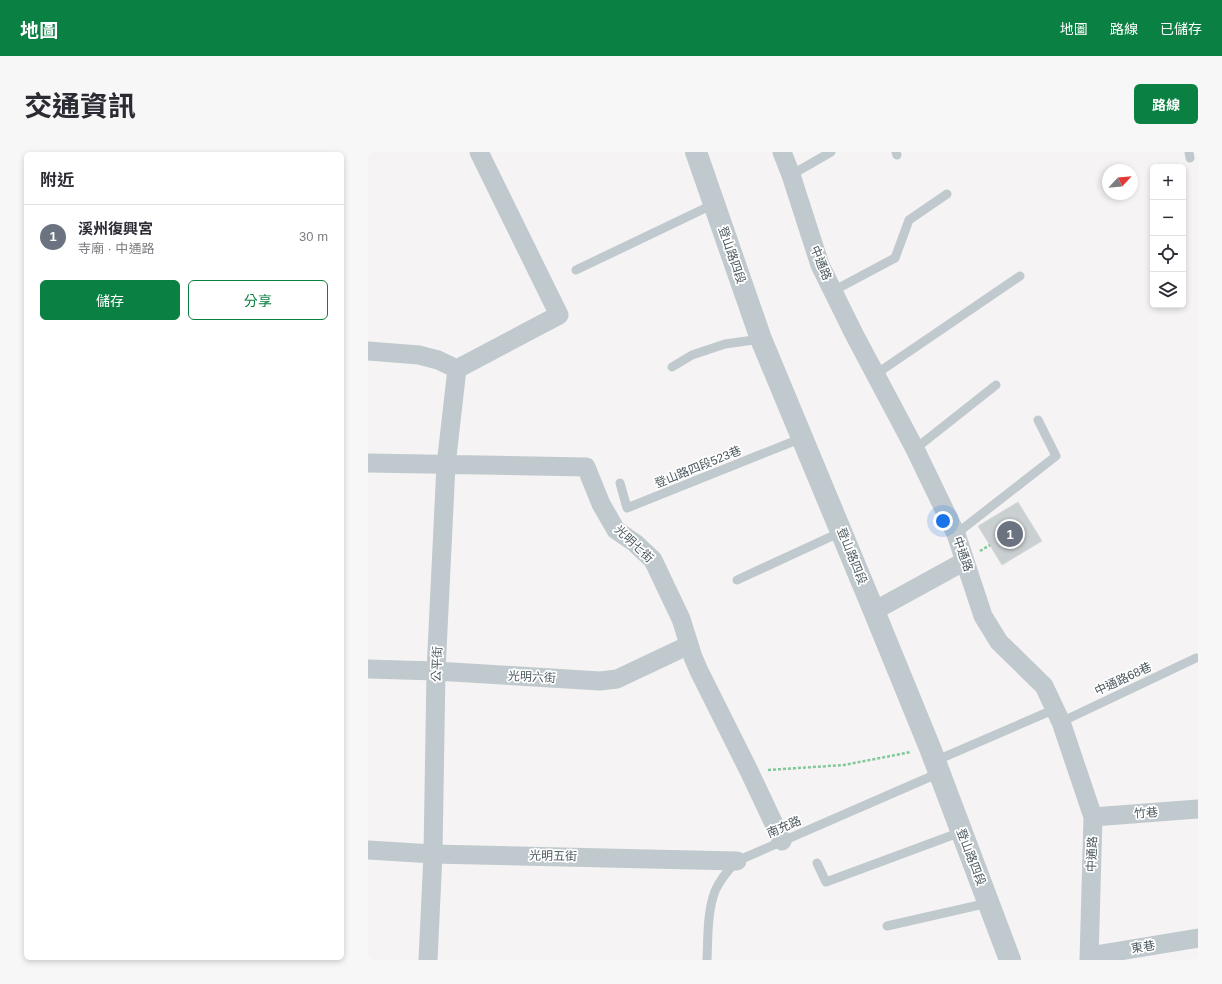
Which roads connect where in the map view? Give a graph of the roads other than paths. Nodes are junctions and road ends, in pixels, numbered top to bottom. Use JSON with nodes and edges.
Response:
{"nodes":[{"id":1,"x":479,"y":152,"type":"edge"},
{"id":2,"x":696,"y":152,"type":"edge"},
{"id":3,"x":782,"y":152,"type":"edge"},
{"id":4,"x":831,"y":152,"type":"edge"},
{"id":5,"x":791,"y":175,"type":"junction"},
{"id":6,"x":947,"y":194,"type":"dead end"},
{"id":7,"x":714,"y":204,"type":"junction"},
{"id":8,"x":576,"y":270,"type":"dead end"},
{"id":9,"x":1020,"y":276,"type":"dead end"},
{"id":10,"x":833,"y":291,"type":"junction"},
{"id":11,"x":761,"y":339,"type":"junction"},
{"id":12,"x":368,"y":351,"type":"edge"},
{"id":13,"x":672,"y":367,"type":"dead end"},
{"id":14,"x":457,"y":368,"type":"junction"},
{"id":15,"x":876,"y":374,"type":"junction"},
{"id":16,"x":996,"y":385,"type":"dead end"},
{"id":17,"x":1038,"y":420,"type":"dead end"},
{"id":18,"x":802,"y":437,"type":"junction"},
{"id":19,"x":915,"y":449,"type":"junction"},
{"id":20,"x":368,"y":463,"type":"edge"},
{"id":21,"x":446,"y":465,"type":"junction"},
{"id":22,"x":620,"y":483,"type":"dead end"},
{"id":23,"x":842,"y":532,"type":"junction"},
{"id":24,"x":956,"y":534,"type":"junction"},
{"id":25,"x":972,"y":556,"type":"junction"},
{"id":26,"x":737,"y":580,"type":"dead end"},
{"id":27,"x":874,"y":611,"type":"junction"},
{"id":28,"x":689,"y":645,"type":"junction"},
{"id":29,"x":1196,"y":658,"type":"dead end"},
{"id":30,"x":368,"y":670,"type":"edge"},
{"id":31,"x":436,"y":671,"type":"junction"},
{"id":32,"x":1058,"y":716,"type":"junction"},
{"id":33,"x":935,"y":761,"type":"junction"},
{"id":34,"x":1198,"y":809,"type":"edge"},
{"id":35,"x":1093,"y":817,"type":"junction"},
{"id":36,"x":961,"y":832,"type":"junction"},
{"id":37,"x":782,"y":841,"type":"junction"},
{"id":38,"x":368,"y":850,"type":"edge"},
{"id":39,"x":433,"y":854,"type":"junction"},
{"id":40,"x":737,"y":860,"type":"junction"},
{"id":41,"x":816,"y":863,"type":"dead end"},
{"id":42,"x":988,"y":903,"type":"junction"},
{"id":43,"x":887,"y":926,"type":"dead end"},
{"id":44,"x":1198,"y":938,"type":"edge"},
{"id":45,"x":1089,"y":958,"type":"edge"},
{"id":46,"x":428,"y":960,"type":"edge"},
{"id":47,"x":708,"y":960,"type":"edge"},
{"id":48,"x":1010,"y":960,"type":"edge"}],
"edges":[{"from":1,"to":14,"type":"street"},
{"from":2,"to":7,"type":"street","name":"登山路四段"},
{"from":3,"to":5,"type":"street","name":"中通路"},
{"from":4,"to":5,"type":"lane"},
{"from":5,"to":10,"type":"street","name":"中通路"},
{"from":6,"to":10,"type":"lane"},
{"from":7,"to":8,"type":"lane"},
{"from":7,"to":11,"type":"street","name":"登山路四段"},
{"from":9,"to":15,"type":"lane"},
{"from":10,"to":15,"type":"street","name":"中通路"},
{"from":11,"to":13,"type":"lane"},
{"from":11,"to":18,"type":"street","name":"登山路四段"},
{"from":12,"to":14,"type":"street"},
{"from":14,"to":21,"type":"street","name":"公平街"},
{"from":15,"to":19,"type":"street","name":"中通路"},
{"from":16,"to":19,"type":"lane"},
{"from":17,"to":24,"type":"lane"},
{"from":18,"to":22,"type":"lane","name":"登山路四段523巷"},
{"from":18,"to":23,"type":"street","name":"登山路四段"},
{"from":19,"to":24,"type":"street","name":"中通路"},
{"from":20,"to":21,"type":"street","name":"光明七街"},
{"from":21,"to":28,"type":"street","name":"光明七街"},
{"from":21,"to":31,"type":"street","name":"公平街"},
{"from":23,"to":26,"type":"lane"},
{"from":23,"to":27,"type":"street","name":"登山路四段"},
{"from":24,"to":25,"type":"street","name":"中通路"},
{"from":25,"to":27,"type":"street"},
{"from":25,"to":32,"type":"street","name":"中通路"},
{"from":27,"to":33,"type":"street","name":"登山路四段"},
{"from":28,"to":31,"type":"street","name":"光明六街"},
{"from":28,"to":37,"type":"street","name":"光明七街"},
{"from":29,"to":32,"type":"lane","name":"中通路68巷"},
{"from":30,"to":31,"type":"street","name":"光明六街"},
{"from":31,"to":39,"type":"street","name":"公平街"},
{"from":32,"to":33,"type":"lane","name":"中通路68巷"},
{"from":32,"to":35,"type":"street","name":"中通路"},
{"from":33,"to":36,"type":"street","name":"登山路四段"},
{"from":33,"to":37,"type":"lane","name":"南充路"},
{"from":34,"to":35,"type":"street","name":"竹巷"},
{"from":35,"to":45,"type":"street","name":"中通路"},
{"from":36,"to":41,"type":"lane"},
{"from":36,"to":42,"type":"street","name":"登山路四段"},
{"from":37,"to":40,"type":"lane","name":"南充路"},
{"from":38,"to":39,"type":"street","name":"光明五街"},
{"from":39,"to":40,"type":"street","name":"光明五街"},
{"from":39,"to":46,"type":"street","name":"公平街"},
{"from":40,"to":47,"type":"lane","name":"南充路"},
{"from":42,"to":43,"type":"lane"},
{"from":42,"to":48,"type":"street","name":"登山路四段"},
{"from":44,"to":45,"type":"street","name":"東巷"}]}
